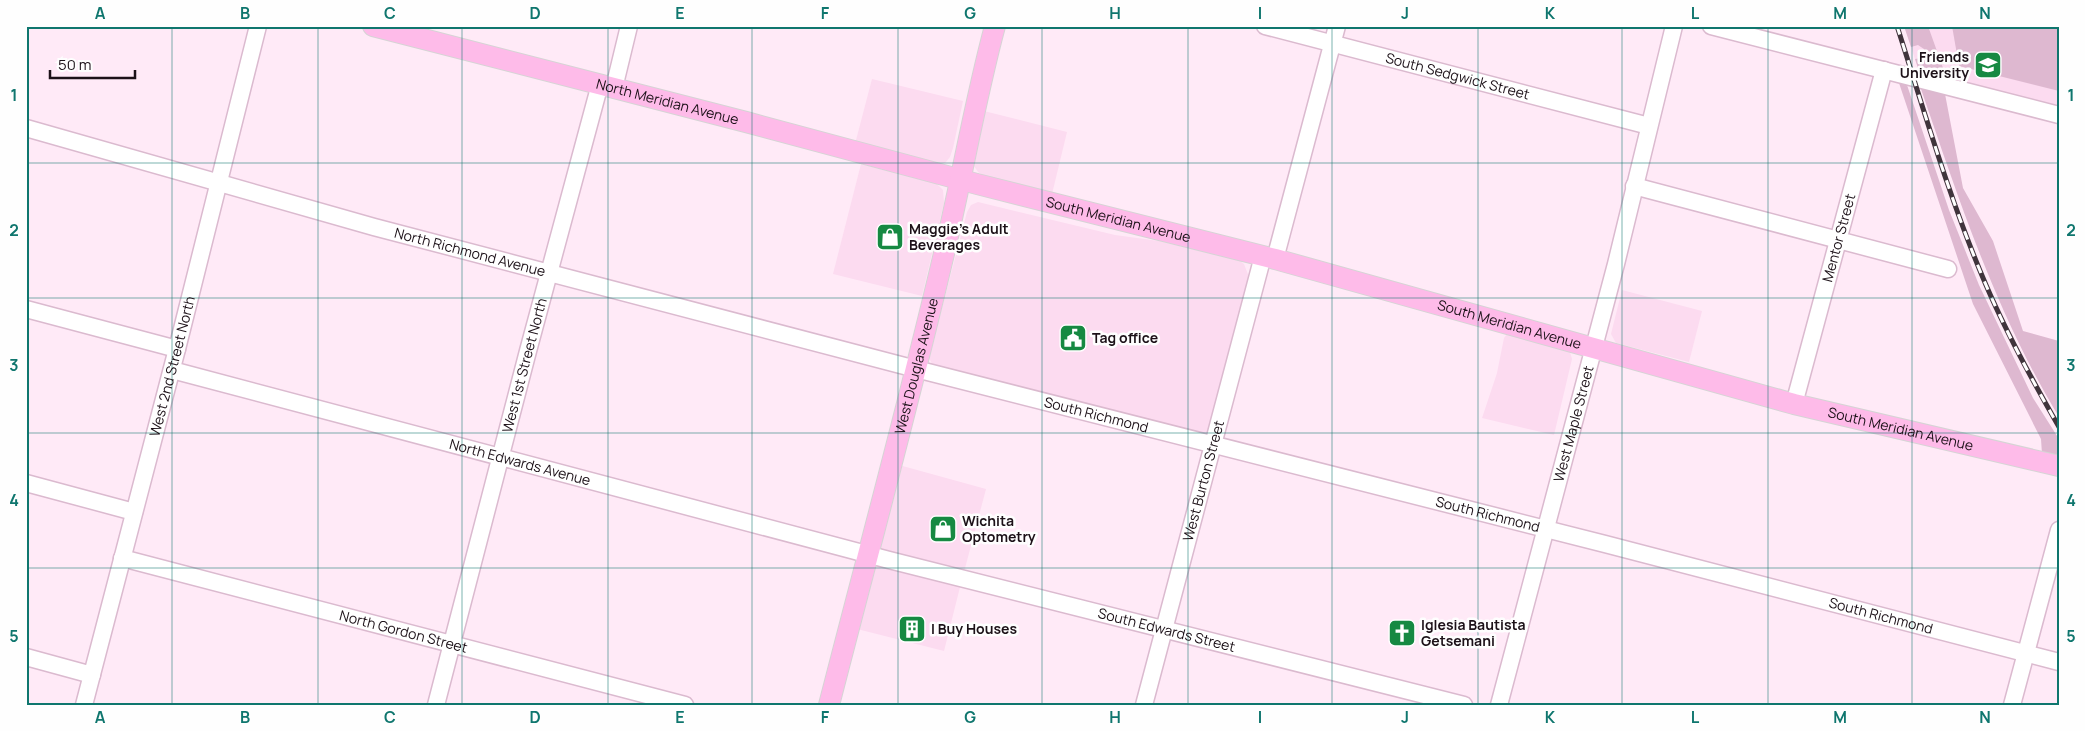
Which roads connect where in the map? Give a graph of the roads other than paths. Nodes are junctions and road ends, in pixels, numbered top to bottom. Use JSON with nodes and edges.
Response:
{"nodes":[{"id":1,"x":258,"y":26,"type":"edge"},
{"id":2,"x":373,"y":26,"type":"edge"},
{"id":3,"x":629,"y":26,"type":"edge"},
{"id":4,"x":994,"y":26,"type":"edge"},
{"id":5,"x":1265,"y":26,"type":"edge"},
{"id":6,"x":1337,"y":26,"type":"edge"},
{"id":7,"x":1674,"y":26,"type":"edge"},
{"id":8,"x":1711,"y":26,"type":"edge"},
{"id":9,"x":1333,"y":44,"type":"junction"},
{"id":10,"x":1884,"y":70,"type":"junction"},
{"id":11,"x":607,"y":86,"type":"junction"},
{"id":12,"x":2059,"y":115,"type":"edge"},
{"id":13,"x":1649,"y":126,"type":"junction"},
{"id":14,"x":26,"y":128,"type":"edge"},
{"id":15,"x":961,"y":179,"type":"junction"},
{"id":16,"x":219,"y":182,"type":"junction"},
{"id":17,"x":1634,"y":186,"type":"junction"},
{"id":18,"x":1837,"y":240,"type":"junction"},
{"id":19,"x":1269,"y":257,"type":"junction"},
{"id":20,"x":1948,"y":269,"type":"dead end"},
{"id":21,"x":549,"y":272,"type":"junction"},
{"id":22,"x":26,"y":309,"type":"edge"},
{"id":23,"x":1594,"y":347,"type":"junction"},
{"id":24,"x":177,"y":349,"type":"junction"},
{"id":25,"x":916,"y":369,"type":"junction"},
{"id":26,"x":172,"y":370,"type":"junction"},
{"id":27,"x":1794,"y":404,"type":"junction"},
{"id":28,"x":1213,"y":444,"type":"junction"},
{"id":29,"x":500,"y":458,"type":"junction"},
{"id":30,"x":2059,"y":466,"type":"edge"},
{"id":31,"x":26,"y":483,"type":"edge"},
{"id":32,"x":134,"y":512,"type":"junction"},
{"id":33,"x":1546,"y":529,"type":"junction"},
{"id":34,"x":2059,"y":530,"type":"edge"},
{"id":35,"x":868,"y":554,"type":"junction"},
{"id":36,"x":122,"y":558,"type":"junction"},
{"id":37,"x":1164,"y":630,"type":"junction"},
{"id":38,"x":453,"y":644,"type":"junction"},
{"id":39,"x":2026,"y":654,"type":"junction"},
{"id":40,"x":26,"y":657,"type":"edge"},
{"id":41,"x":2059,"y":662,"type":"edge"},
{"id":42,"x":92,"y":675,"type":"junction"},
{"id":43,"x":84,"y":705,"type":"edge"},
{"id":44,"x":436,"y":705,"type":"edge"},
{"id":45,"x":685,"y":705,"type":"edge"},
{"id":46,"x":829,"y":705,"type":"edge"},
{"id":47,"x":1144,"y":705,"type":"edge"},
{"id":48,"x":1464,"y":705,"type":"edge"},
{"id":49,"x":1499,"y":705,"type":"edge"},
{"id":50,"x":2012,"y":705,"type":"edge"}],
"edges":[{"from":1,"to":16,"type":"street","name":"West 2nd Street North"},
{"from":2,"to":11,"type":"main road","name":"North Meridian Avenue"},
{"from":3,"to":11,"type":"street","name":"West 1st Street North"},
{"from":4,"to":15,"type":"main road","name":"West Douglas Avenue"},
{"from":5,"to":9,"type":"street","name":"South Sedgwick Street"},
{"from":6,"to":9,"type":"street","name":"West Burton Street"},
{"from":7,"to":13,"type":"street","name":"West Maple Street"},
{"from":8,"to":10,"type":"street"},
{"from":9,"to":13,"type":"street","name":"South Sedgwick Street"},
{"from":9,"to":19,"type":"street","name":"West Burton Street"},
{"from":10,"to":12,"type":"street"},
{"from":10,"to":18,"type":"street","name":"Mentor Street"},
{"from":11,"to":15,"type":"main road","name":"North Meridian Avenue"},
{"from":11,"to":21,"type":"street","name":"West 1st Street North"},
{"from":13,"to":17,"type":"street","name":"West Maple Street"},
{"from":14,"to":16,"type":"street","name":"North Richmond Avenue"},
{"from":15,"to":19,"type":"main road","name":"South Meridian Avenue"},
{"from":15,"to":25,"type":"main road","name":"West Douglas Avenue"},
{"from":16,"to":21,"type":"street","name":"North Richmond Avenue"},
{"from":16,"to":24,"type":"street","name":"West 2nd Street North"},
{"from":17,"to":18,"type":"street"},
{"from":17,"to":23,"type":"street","name":"West Maple Street"},
{"from":18,"to":20,"type":"street"},
{"from":18,"to":27,"type":"street","name":"Mentor Street"},
{"from":19,"to":23,"type":"main road","name":"South Meridian Avenue"},
{"from":19,"to":28,"type":"street","name":"West Burton Street"},
{"from":21,"to":25,"type":"street","name":"North Richmond Avenue"},
{"from":21,"to":29,"type":"street","name":"West 1st Street North"},
{"from":22,"to":24,"type":"street"},
{"from":23,"to":27,"type":"main road","name":"South Meridian Avenue"},
{"from":23,"to":33,"type":"street","name":"West Maple Street"},
{"from":24,"to":26,"type":"street","name":"West 2nd Street North"},
{"from":25,"to":28,"type":"street","name":"South Richmond"},
{"from":25,"to":35,"type":"main road","name":"West Douglas Avenue"},
{"from":26,"to":29,"type":"street","name":"North Edwards Avenue"},
{"from":26,"to":32,"type":"street","name":"West 2nd Street North"},
{"from":27,"to":30,"type":"main road","name":"South Meridian Avenue"},
{"from":28,"to":33,"type":"street","name":"South Richmond"},
{"from":28,"to":37,"type":"street","name":"West Burton Street"},
{"from":29,"to":35,"type":"street","name":"North Edwards Avenue"},
{"from":29,"to":38,"type":"street","name":"West 1st Street North"},
{"from":31,"to":32,"type":"street"},
{"from":32,"to":36,"type":"street","name":"West 2nd Street North"},
{"from":33,"to":39,"type":"street","name":"South Richmond"},
{"from":33,"to":49,"type":"street","name":"West Maple Street"},
{"from":34,"to":39,"type":"street"},
{"from":35,"to":37,"type":"street","name":"South Edwards Street"},
{"from":35,"to":46,"type":"main road","name":"West Douglas Avenue"},
{"from":36,"to":38,"type":"street","name":"North Gordon Street"},
{"from":36,"to":42,"type":"street","name":"West 2nd Street North"},
{"from":37,"to":47,"type":"street","name":"West Burton Street"},
{"from":37,"to":48,"type":"street","name":"South Edwards Street"},
{"from":38,"to":44,"type":"street","name":"West 1st Street North"},
{"from":38,"to":45,"type":"street","name":"North Gordon Street"},
{"from":39,"to":41,"type":"street","name":"South Richmond"},
{"from":39,"to":50,"type":"street"},
{"from":40,"to":42,"type":"street"},
{"from":42,"to":43,"type":"street","name":"West 2nd Street North"}]}
